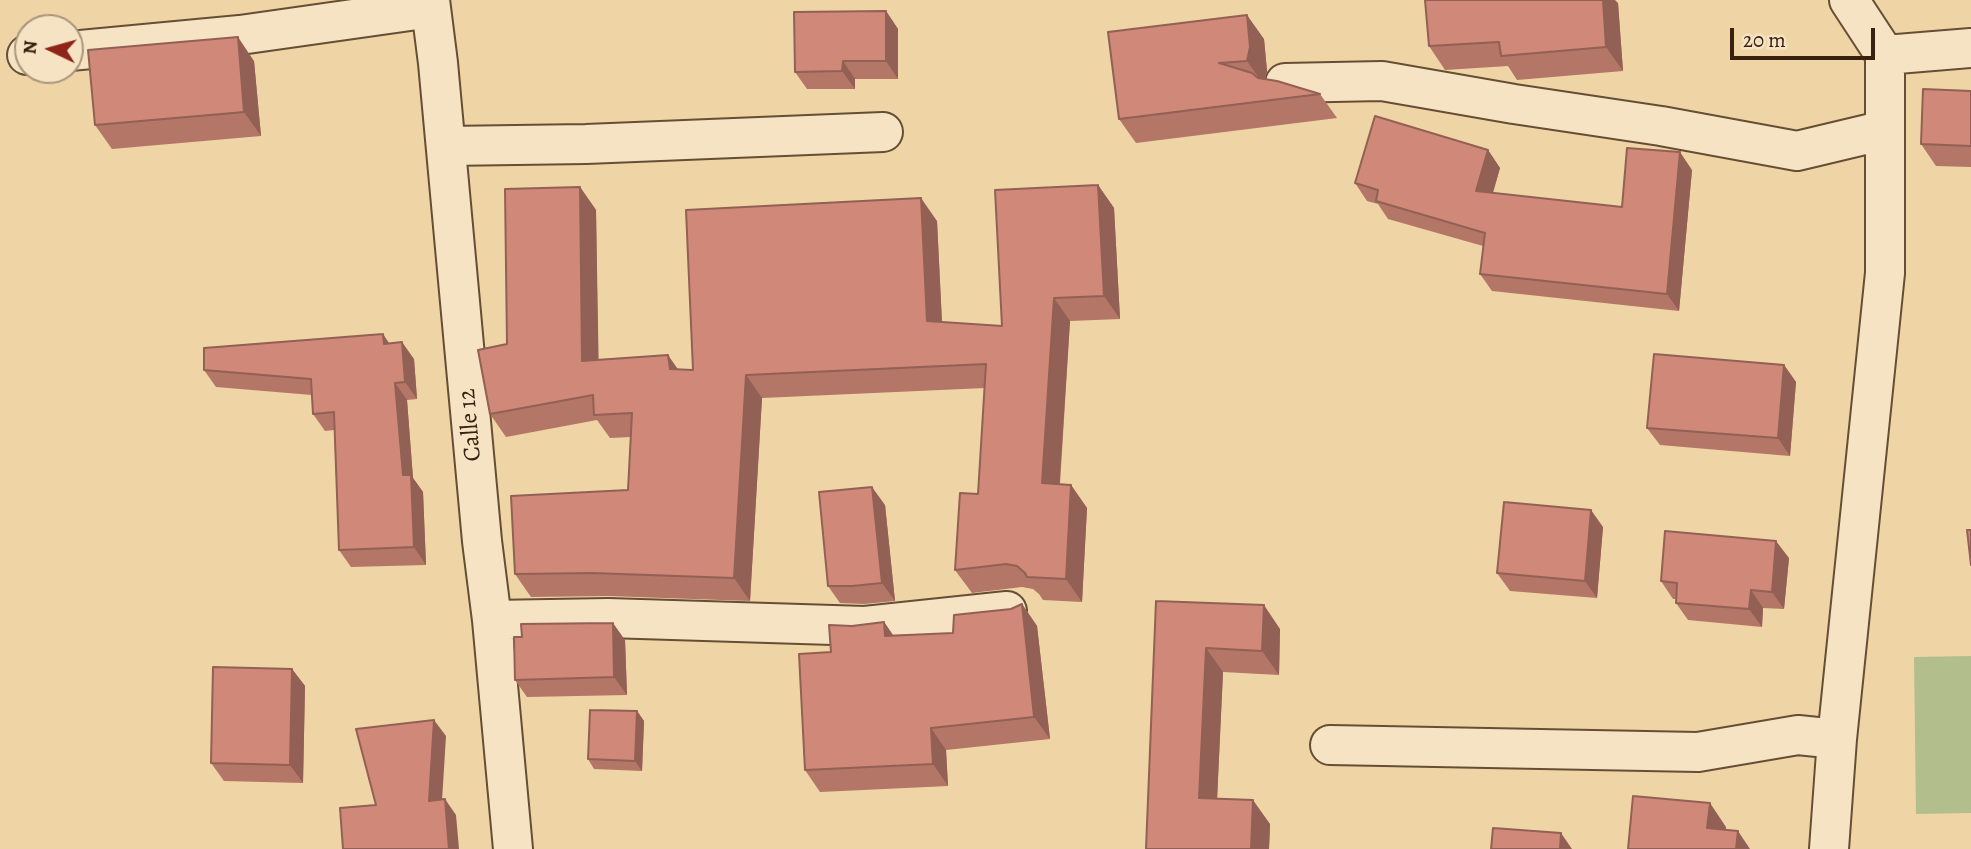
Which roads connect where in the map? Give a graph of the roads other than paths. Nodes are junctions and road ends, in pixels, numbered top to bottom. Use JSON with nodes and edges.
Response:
{"nodes":[{"id":1,"x":1849,"y":0,"type":"edge"},
{"id":2,"x":430,"y":4,"type":"edge"},
{"id":3,"x":1971,"y":48,"type":"edge"},
{"id":4,"x":84,"y":50,"type":"edge"},
{"id":5,"x":1885,"y":55,"type":"junction"},
{"id":6,"x":1285,"y":83,"type":"edge"},
{"id":7,"x":1885,"y":130,"type":"junction"},
{"id":8,"x":883,"y":132,"type":"dead end"},
{"id":9,"x":446,"y":146,"type":"junction"},
{"id":10,"x":1024,"y":609,"type":"edge"},
{"id":11,"x":492,"y":620,"type":"junction"},
{"id":12,"x":1837,"y":739,"type":"junction"},
{"id":13,"x":1330,"y":745,"type":"dead end"},
{"id":14,"x":513,"y":849,"type":"edge"},
{"id":15,"x":1829,"y":849,"type":"edge"}],
"edges":[{"from":1,"to":5,"type":"street"},
{"from":2,"to":4,"type":"street"},
{"from":2,"to":9,"type":"street","name":"Calle 12"},
{"from":3,"to":5,"type":"street"},
{"from":5,"to":7,"type":"street"},
{"from":6,"to":7,"type":"street"},
{"from":7,"to":12,"type":"street"},
{"from":8,"to":9,"type":"street"},
{"from":9,"to":11,"type":"street","name":"Calle 12"},
{"from":10,"to":11,"type":"street"},
{"from":11,"to":14,"type":"street","name":"Calle 12"},
{"from":12,"to":13,"type":"street"},
{"from":12,"to":15,"type":"street"}]}
